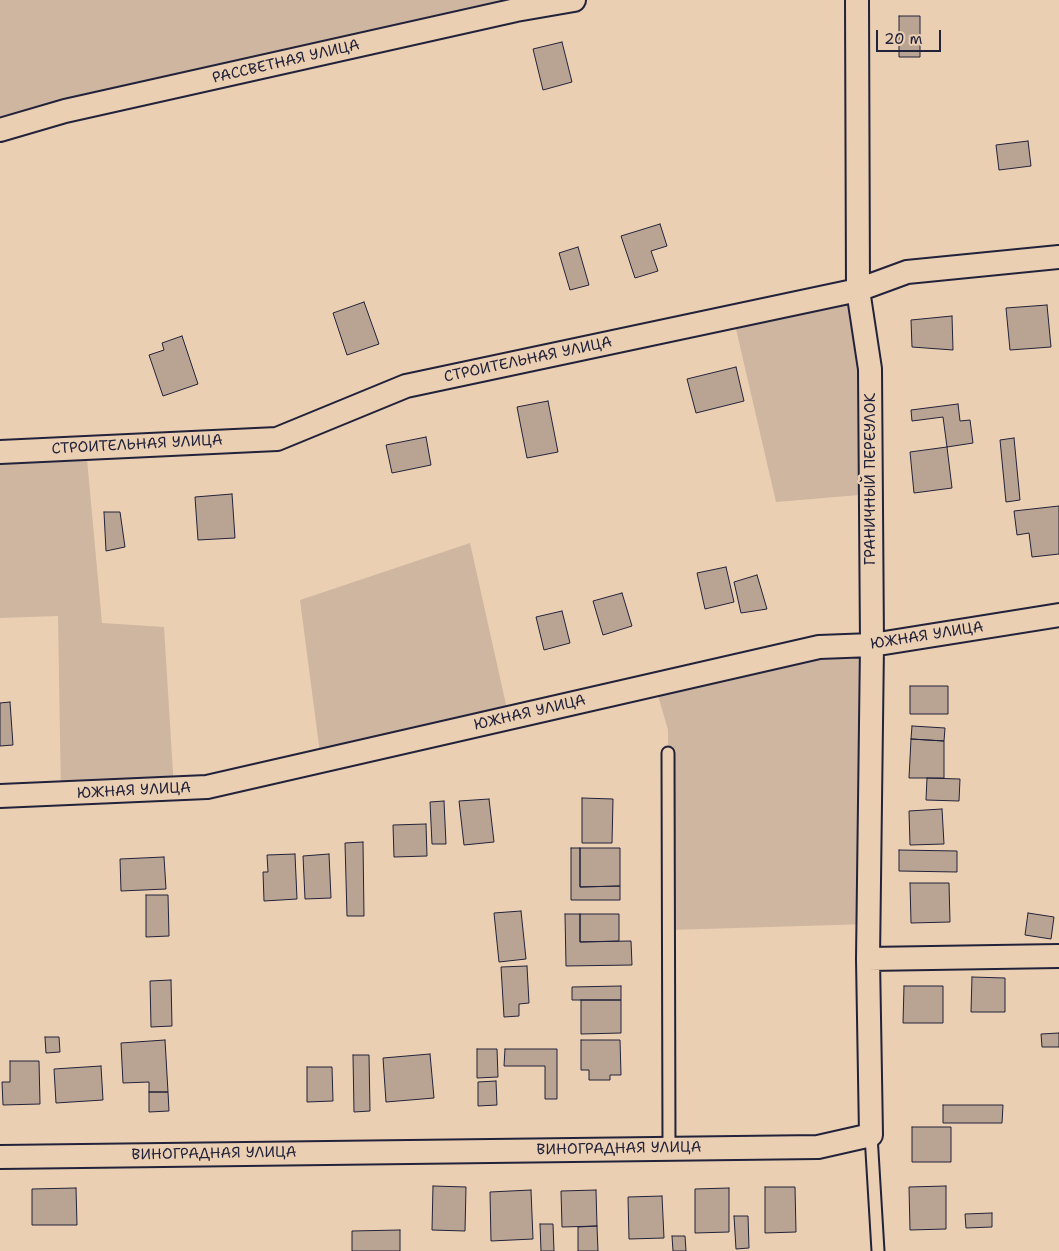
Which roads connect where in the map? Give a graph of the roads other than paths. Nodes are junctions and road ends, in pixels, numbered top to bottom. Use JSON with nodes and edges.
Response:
{"nodes":[{"id":1,"x":574,"y":0,"type":"edge"},
{"id":2,"x":857,"y":0,"type":"edge"},
{"id":3,"x":0,"y":130,"type":"edge"},
{"id":4,"x":1059,"y":257,"type":"edge"},
{"id":5,"x":858,"y":290,"type":"junction"},
{"id":6,"x":0,"y":452,"type":"edge"},
{"id":7,"x":1059,"y":615,"type":"edge"},
{"id":8,"x":872,"y":645,"type":"junction"},
{"id":9,"x":668,"y":752,"type":"dead end"},
{"id":10,"x":0,"y":796,"type":"edge"},
{"id":11,"x":1059,"y":956,"type":"edge"},
{"id":12,"x":868,"y":960,"type":"junction"},
{"id":13,"x":871,"y":1135,"type":"junction"},
{"id":14,"x":669,"y":1149,"type":"junction"},
{"id":15,"x":0,"y":1157,"type":"edge"},
{"id":16,"x":878,"y":1251,"type":"edge"}],
"edges":[{"from":1,"to":3,"type":"street","name":"РАССВЕТНАЯ УЛИЦА"},
{"from":2,"to":5,"type":"street","name":"ГРАНИЧНЫЙ ПЕРЕУЛОК"},
{"from":4,"to":5,"type":"street","name":"СТРОИТЕЛЬНАЯ УЛИЦА"},
{"from":5,"to":6,"type":"street","name":"СТРОИТЕЛЬНАЯ УЛИЦА"},
{"from":5,"to":8,"type":"street","name":"ГРАНИЧНЫЙ ПЕРЕУЛОК"},
{"from":7,"to":8,"type":"street","name":"ЮЖНАЯ УЛИЦА"},
{"from":8,"to":10,"type":"street","name":"ЮЖНАЯ УЛИЦА"},
{"from":8,"to":12,"type":"street","name":"ГРАНИЧНЫЙ ПЕРЕУЛОК"},
{"from":9,"to":14,"type":"lane"},
{"from":11,"to":12,"type":"street"},
{"from":12,"to":13,"type":"street"},
{"from":13,"to":14,"type":"street","name":"ВИНОГРАДНАЯ УЛИЦА"},
{"from":13,"to":16,"type":"lane"},
{"from":14,"to":15,"type":"street","name":"ВИНОГРАДНАЯ УЛИЦА"}]}
